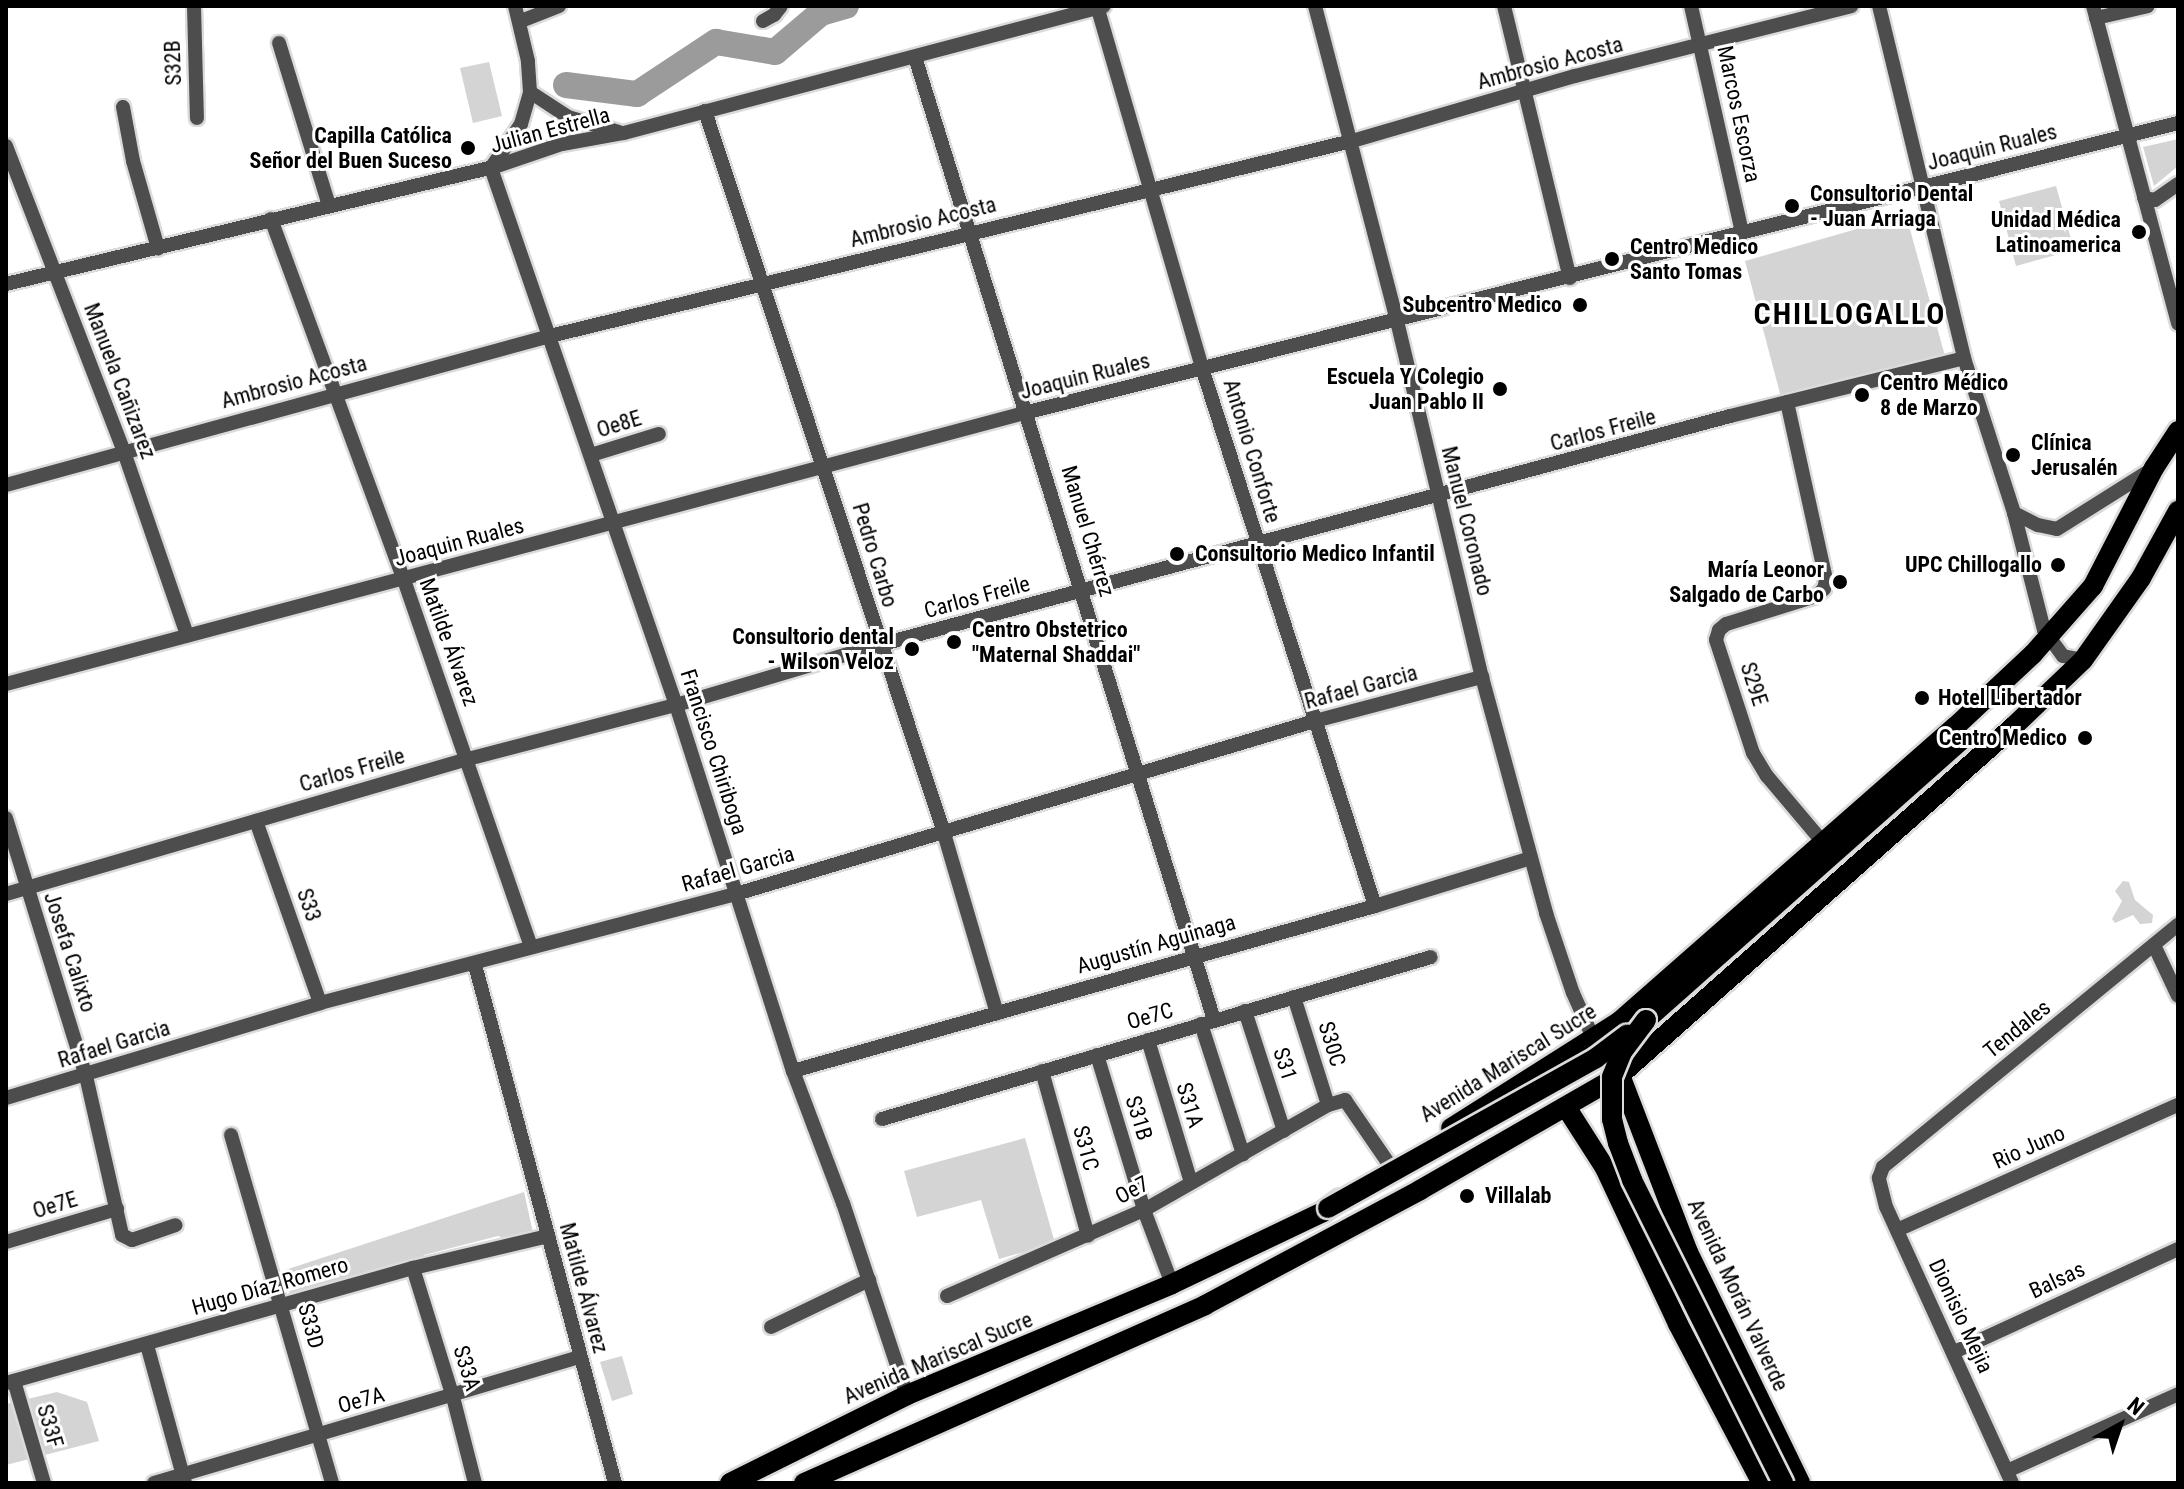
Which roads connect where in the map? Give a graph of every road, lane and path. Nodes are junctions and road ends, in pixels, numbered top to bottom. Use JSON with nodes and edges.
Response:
{"nodes":[{"id":1,"x":194,"y":6,"type":"edge"},
{"id":2,"x":515,"y":6,"type":"edge"},
{"id":3,"x":559,"y":6,"type":"edge"},
{"id":4,"x":781,"y":6,"type":"edge"},
{"id":5,"x":1099,"y":6,"type":"edge"},
{"id":6,"x":1315,"y":6,"type":"edge"},
{"id":7,"x":1504,"y":6,"type":"edge"},
{"id":8,"x":1691,"y":6,"type":"edge"},
{"id":9,"x":1851,"y":6,"type":"edge"},
{"id":10,"x":1879,"y":6,"type":"edge"},
{"id":11,"x":2148,"y":6,"type":"edge"},
{"id":12,"x":2095,"y":12,"type":"edge"},
{"id":13,"x":521,"y":21,"type":"junction"},
{"id":14,"x":763,"y":21,"type":"dead end"},
{"id":15,"x":279,"y":43,"type":"dead end"},
{"id":16,"x":1702,"y":46,"type":"junction"},
{"id":17,"x":915,"y":57,"type":"junction"},
{"id":18,"x":1525,"y":91,"type":"junction"},
{"id":19,"x":530,"y":92,"type":"junction"},
{"id":20,"x":123,"y":107,"type":"dead end"},
{"id":21,"x":705,"y":111,"type":"junction"},
{"id":22,"x":197,"y":118,"type":"dead end"},
{"id":23,"x":2178,"y":123,"type":"edge"},
{"id":24,"x":624,"y":133,"type":"junction"},
{"id":25,"x":2127,"y":135,"type":"junction"},
{"id":26,"x":1352,"y":141,"type":"junction"},
{"id":27,"x":6,"y":146,"type":"edge"},
{"id":28,"x":491,"y":168,"type":"junction"},
{"id":29,"x":2178,"y":184,"type":"edge"},
{"id":30,"x":1147,"y":188,"type":"junction"},
{"id":31,"x":1923,"y":188,"type":"junction"},
{"id":32,"x":2144,"y":198,"type":"junction"},
{"id":33,"x":329,"y":206,"type":"junction"},
{"id":34,"x":271,"y":219,"type":"junction"},
{"id":35,"x":1742,"y":232,"type":"junction"},
{"id":36,"x":972,"y":233,"type":"junction"},
{"id":37,"x":158,"y":248,"type":"junction"},
{"id":38,"x":54,"y":272,"type":"junction"},
{"id":39,"x":1570,"y":278,"type":"junction"},
{"id":40,"x":6,"y":284,"type":"edge"},
{"id":41,"x":764,"y":284,"type":"junction"},
{"id":42,"x":1397,"y":321,"type":"junction"},
{"id":43,"x":2178,"y":324,"type":"edge"},
{"id":44,"x":550,"y":336,"type":"junction"},
{"id":45,"x":1964,"y":358,"type":"junction"},
{"id":46,"x":1203,"y":371,"type":"junction"},
{"id":47,"x":334,"y":394,"type":"junction"},
{"id":48,"x":1787,"y":402,"type":"junction"},
{"id":49,"x":1028,"y":412,"type":"junction"},
{"id":50,"x":2178,"y":431,"type":"edge"},
{"id":51,"x":659,"y":434,"type":"dead end"},
{"id":52,"x":124,"y":452,"type":"junction"},
{"id":53,"x":591,"y":455,"type":"junction"},
{"id":54,"x":825,"y":467,"type":"junction"},
{"id":55,"x":2154,"y":468,"type":"junction"},
{"id":56,"x":6,"y":485,"type":"edge"},
{"id":57,"x":1437,"y":496,"type":"junction"},
{"id":58,"x":2178,"y":511,"type":"edge"},
{"id":59,"x":2014,"y":513,"type":"junction"},
{"id":60,"x":615,"y":522,"type":"junction"},
{"id":61,"x":1257,"y":543,"type":"junction"},
{"id":62,"x":404,"y":580,"type":"junction"},
{"id":63,"x":1083,"y":592,"type":"junction"},
{"id":64,"x":187,"y":635,"type":"junction"},
{"id":65,"x":879,"y":645,"type":"junction"},
{"id":66,"x":2040,"y":646,"type":"junction"},
{"id":67,"x":2083,"y":660,"type":"junction"},
{"id":68,"x":1482,"y":677,"type":"junction"},
{"id":69,"x":6,"y":684,"type":"edge"},
{"id":70,"x":676,"y":705,"type":"junction"},
{"id":71,"x":1315,"y":721,"type":"junction"},
{"id":72,"x":468,"y":759,"type":"junction"},
{"id":73,"x":1139,"y":774,"type":"junction"},
{"id":74,"x":6,"y":818,"type":"edge"},
{"id":75,"x":256,"y":821,"type":"junction"},
{"id":76,"x":943,"y":830,"type":"junction"},
{"id":77,"x":1822,"y":841,"type":"junction"},
{"id":78,"x":1531,"y":858,"type":"junction"},
{"id":79,"x":27,"y":888,"type":"junction"},
{"id":80,"x":6,"y":894,"type":"edge"},
{"id":81,"x":736,"y":894,"type":"junction"},
{"id":82,"x":1375,"y":906,"type":"junction"},
{"id":83,"x":2178,"y":925,"type":"edge"},
{"id":84,"x":2154,"y":945,"type":"junction"},
{"id":85,"x":531,"y":947,"type":"junction"},
{"id":86,"x":1194,"y":955,"type":"junction"},
{"id":87,"x":1431,"y":957,"type":"dead end"},
{"id":88,"x":475,"y":965,"type":"junction"},
{"id":89,"x":2178,"y":996,"type":"edge"},
{"id":90,"x":1294,"y":997,"type":"junction"},
{"id":91,"x":320,"y":1003,"type":"junction"},
{"id":92,"x":1245,"y":1011,"type":"junction"},
{"id":93,"x":997,"y":1013,"type":"junction"},
{"id":94,"x":1646,"y":1020,"type":"junction"},
{"id":95,"x":1207,"y":1022,"type":"junction"},
{"id":96,"x":1148,"y":1040,"type":"junction"},
{"id":97,"x":1594,"y":1040,"type":"junction"},
{"id":98,"x":1097,"y":1055,"type":"junction"},
{"id":99,"x":793,"y":1071,"type":"junction"},
{"id":100,"x":1042,"y":1071,"type":"junction"},
{"id":101,"x":1620,"y":1075,"type":"junction"},
{"id":102,"x":86,"y":1076,"type":"junction"},
{"id":103,"x":6,"y":1098,"type":"edge"},
{"id":104,"x":1328,"y":1105,"type":"junction"},
{"id":105,"x":2178,"y":1105,"type":"edge"},
{"id":106,"x":1566,"y":1107,"type":"junction"},
{"id":107,"x":882,"y":1119,"type":"dead end"},
{"id":108,"x":1284,"y":1131,"type":"junction"},
{"id":109,"x":231,"y":1135,"type":"dead end"},
{"id":110,"x":1243,"y":1154,"type":"junction"},
{"id":111,"x":1389,"y":1164,"type":"junction"},
{"id":112,"x":1883,"y":1167,"type":"joint"},
{"id":113,"x":1191,"y":1182,"type":"junction"},
{"id":114,"x":117,"y":1209,"type":"junction"},
{"id":115,"x":1144,"y":1210,"type":"junction"},
{"id":116,"x":1326,"y":1210,"type":"junction"},
{"id":117,"x":176,"y":1225,"type":"dead end"},
{"id":118,"x":1897,"y":1230,"type":"junction"},
{"id":119,"x":548,"y":1236,"type":"junction"},
{"id":120,"x":1088,"y":1236,"type":"junction"},
{"id":121,"x":6,"y":1242,"type":"edge"},
{"id":122,"x":2178,"y":1249,"type":"edge"},
{"id":123,"x":413,"y":1268,"type":"junction"},
{"id":124,"x":869,"y":1280,"type":"junction"},
{"id":125,"x":1172,"y":1284,"type":"junction"},
{"id":126,"x":947,"y":1296,"type":"dead end"},
{"id":127,"x":283,"y":1304,"type":"junction"},
{"id":128,"x":771,"y":1327,"type":"dead end"},
{"id":129,"x":147,"y":1345,"type":"junction"},
{"id":130,"x":1954,"y":1352,"type":"junction"},
{"id":131,"x":580,"y":1357,"type":"junction"},
{"id":132,"x":10,"y":1382,"type":"edge"},
{"id":133,"x":2178,"y":1394,"type":"edge"},
{"id":134,"x":907,"y":1395,"type":"junction"},
{"id":135,"x":453,"y":1397,"type":"junction"},
{"id":136,"x":318,"y":1435,"type":"junction"},
{"id":137,"x":2010,"y":1477,"type":"edge"},
{"id":138,"x":184,"y":1479,"type":"edge"},
{"id":139,"x":731,"y":1482,"type":"edge"},
{"id":140,"x":44,"y":1483,"type":"edge"},
{"id":141,"x":154,"y":1483,"type":"edge"},
{"id":142,"x":332,"y":1483,"type":"edge"},
{"id":143,"x":475,"y":1483,"type":"edge"},
{"id":144,"x":615,"y":1483,"type":"edge"},
{"id":145,"x":804,"y":1483,"type":"edge"},
{"id":146,"x":1762,"y":1483,"type":"edge"},
{"id":147,"x":1783,"y":1483,"type":"edge"},
{"id":148,"x":1800,"y":1483,"type":"edge"}],
"edges":[{"from":1,"to":22,"type":"street","name":"S32B"},
{"from":2,"to":13,"type":"street"},
{"from":3,"to":13,"type":"street"},
{"from":4,"to":14,"type":"street"},
{"from":5,"to":17,"type":"street","name":"Julian Estrella"},
{"from":5,"to":30,"type":"street","name":"Antonio Conforte"},
{"from":6,"to":26,"type":"street","name":"Manuel Coronado"},
{"from":7,"to":18,"type":"street"},
{"from":8,"to":16,"type":"street","name":"Marcos Escorza"},
{"from":9,"to":16,"type":"street","name":"Ambrosio Acosta"},
{"from":10,"to":31,"type":"street"},
{"from":11,"to":12,"type":"street"},
{"from":12,"to":25,"type":"street"},
{"from":13,"to":19,"type":"street"},
{"from":15,"to":33,"type":"street"},
{"from":16,"to":18,"type":"street","name":"Ambrosio Acosta"},
{"from":16,"to":35,"type":"street","name":"Marcos Escorza"},
{"from":17,"to":21,"type":"street","name":"Julian Estrella"},
{"from":17,"to":36,"type":"street","name":"Manuel Chérrez"},
{"from":18,"to":26,"type":"street","name":"Ambrosio Acosta"},
{"from":18,"to":39,"type":"street"},
{"from":19,"to":24,"type":"street"},
{"from":19,"to":28,"type":"street"},
{"from":20,"to":37,"type":"street"},
{"from":21,"to":24,"type":"street","name":"Julian Estrella"},
{"from":21,"to":41,"type":"street","name":"Pedro Carbo"},
{"from":23,"to":25,"type":"street","name":"Joaquin Ruales"},
{"from":24,"to":28,"type":"street","name":"Julian Estrella"},
{"from":25,"to":31,"type":"street","name":"Joaquin Ruales"},
{"from":25,"to":32,"type":"street"},
{"from":26,"to":30,"type":"street","name":"Ambrosio Acosta"},
{"from":26,"to":42,"type":"street","name":"Manuel Coronado"},
{"from":27,"to":38,"type":"street","name":"Manuela Cañizarez"},
{"from":28,"to":33,"type":"street","name":"Julian Estrella"},
{"from":28,"to":44,"type":"street","name":"Francisco Chiriboga"},
{"from":29,"to":32,"type":"street"},
{"from":30,"to":36,"type":"street","name":"Ambrosio Acosta"},
{"from":30,"to":46,"type":"street","name":"Antonio Conforte"},
{"from":31,"to":35,"type":"street","name":"Joaquin Ruales"},
{"from":31,"to":45,"type":"street"},
{"from":32,"to":43,"type":"street"},
{"from":33,"to":34,"type":"street","name":"Julian Estrella"},
{"from":34,"to":37,"type":"street","name":"Julian Estrella"},
{"from":34,"to":47,"type":"street","name":"Matilde Álvarez"},
{"from":35,"to":39,"type":"street","name":"Joaquin Ruales"},
{"from":36,"to":41,"type":"street","name":"Ambrosio Acosta"},
{"from":36,"to":49,"type":"street","name":"Manuel Chérrez"},
{"from":37,"to":38,"type":"street","name":"Julian Estrella"},
{"from":38,"to":40,"type":"street","name":"Julian Estrella"},
{"from":38,"to":52,"type":"street","name":"Manuela Cañizarez"},
{"from":39,"to":42,"type":"street","name":"Joaquin Ruales"},
{"from":41,"to":44,"type":"street","name":"Ambrosio Acosta"},
{"from":41,"to":54,"type":"street","name":"Pedro Carbo"},
{"from":42,"to":46,"type":"street","name":"Joaquin Ruales"},
{"from":42,"to":57,"type":"street","name":"Manuel Coronado"},
{"from":44,"to":47,"type":"street","name":"Ambrosio Acosta"},
{"from":44,"to":53,"type":"street","name":"Francisco Chiriboga"},
{"from":45,"to":48,"type":"street","name":"Carlos Freile"},
{"from":45,"to":59,"type":"street"},
{"from":46,"to":49,"type":"street","name":"Joaquin Ruales"},
{"from":46,"to":61,"type":"street","name":"Antonio Conforte"},
{"from":47,"to":52,"type":"street","name":"Ambrosio Acosta"},
{"from":47,"to":62,"type":"street","name":"Matilde Álvarez"},
{"from":48,"to":57,"type":"street","name":"Carlos Freile"},
{"from":48,"to":77,"type":"street","name":"S29E"},
{"from":49,"to":54,"type":"street","name":"Joaquin Ruales"},
{"from":49,"to":63,"type":"street","name":"Manuel Chérrez"},
{"from":50,"to":55,"type":"main road","name":"Avenida Mariscal Sucre"},
{"from":51,"to":53,"type":"street","name":"Oe8E"},
{"from":52,"to":56,"type":"street","name":"Ambrosio Acosta"},
{"from":52,"to":64,"type":"street","name":"Manuela Cañizarez"},
{"from":53,"to":60,"type":"street","name":"Francisco Chiriboga"},
{"from":54,"to":60,"type":"street","name":"Joaquin Ruales"},
{"from":54,"to":65,"type":"street","name":"Pedro Carbo"},
{"from":55,"to":59,"type":"street"},
{"from":55,"to":66,"type":"main road","name":"Avenida Mariscal Sucre"},
{"from":57,"to":61,"type":"street","name":"Carlos Freile"},
{"from":57,"to":68,"type":"street","name":"Manuel Coronado"},
{"from":58,"to":67,"type":"main road"},
{"from":59,"to":66,"type":"street"},
{"from":60,"to":62,"type":"street","name":"Joaquin Ruales"},
{"from":60,"to":70,"type":"street","name":"Francisco Chiriboga"},
{"from":61,"to":63,"type":"street","name":"Carlos Freile"},
{"from":61,"to":71,"type":"street","name":"Antonio Conforte"},
{"from":62,"to":64,"type":"street","name":"Joaquin Ruales"},
{"from":62,"to":72,"type":"street","name":"Matilde Álvarez"},
{"from":63,"to":65,"type":"street","name":"Carlos Freile"},
{"from":63,"to":73,"type":"street","name":"Manuel Chérrez"},
{"from":64,"to":69,"type":"street","name":"Joaquin Ruales"},
{"from":65,"to":70,"type":"street","name":"Carlos Freile"},
{"from":65,"to":76,"type":"street","name":"Pedro Carbo"},
{"from":66,"to":67,"type":"street"},
{"from":66,"to":77,"type":"main road","name":"Avenida Mariscal Sucre"},
{"from":66,"to":94,"type":"main road"},
{"from":67,"to":101,"type":"main road"},
{"from":68,"to":71,"type":"street","name":"Rafael Garcia"},
{"from":68,"to":78,"type":"street","name":"Manuel Coronado"},
{"from":70,"to":72,"type":"street","name":"Carlos Freile"},
{"from":70,"to":81,"type":"street","name":"Francisco Chiriboga"},
{"from":71,"to":73,"type":"street","name":"Rafael Garcia"},
{"from":71,"to":82,"type":"street","name":"Antonio Conforte"},
{"from":72,"to":75,"type":"street","name":"Carlos Freile"},
{"from":72,"to":85,"type":"street","name":"Matilde Álvarez"},
{"from":73,"to":76,"type":"street","name":"Rafael Garcia"},
{"from":73,"to":86,"type":"street","name":"Manuel Chérrez"},
{"from":74,"to":79,"type":"street","name":"Josefa Calixto"},
{"from":75,"to":79,"type":"street","name":"Carlos Freile"},
{"from":75,"to":91,"type":"street","name":"S33"},
{"from":76,"to":81,"type":"street","name":"Rafael Garcia"},
{"from":76,"to":93,"type":"street","name":"Pedro Carbo"},
{"from":77,"to":97,"type":"main road","name":"Avenida Mariscal Sucre"},
{"from":78,"to":82,"type":"street","name":"Augustín Aguinaga"},
{"from":78,"to":97,"type":"street","name":"Manuel Coronado"},
{"from":79,"to":80,"type":"street","name":"Carlos Freile"},
{"from":79,"to":102,"type":"street","name":"Josefa Calixto"},
{"from":81,"to":85,"type":"street","name":"Rafael Garcia"},
{"from":81,"to":99,"type":"street","name":"Francisco Chiriboga"},
{"from":82,"to":86,"type":"street","name":"Augustín Aguinaga"},
{"from":83,"to":84,"type":"street","name":"Tendales"},
{"from":84,"to":89,"type":"street"},
{"from":84,"to":112,"type":"street","name":"Tendales"},
{"from":85,"to":88,"type":"street","name":"Rafael Garcia"},
{"from":86,"to":93,"type":"street","name":"Augustín Aguinaga"},
{"from":86,"to":95,"type":"street","name":"Manuel Chérrez"},
{"from":87,"to":90,"type":"street","name":"Oe7C"},
{"from":88,"to":91,"type":"street","name":"Rafael Garcia"},
{"from":88,"to":119,"type":"street","name":"Matilde Álvarez"},
{"from":90,"to":92,"type":"street","name":"Oe7C"},
{"from":90,"to":104,"type":"street","name":"S30C"},
{"from":91,"to":102,"type":"street","name":"Rafael Garcia"},
{"from":92,"to":95,"type":"street","name":"Oe7C"},
{"from":92,"to":108,"type":"street","name":"S31"},
{"from":93,"to":99,"type":"street","name":"Augustín Aguinaga"},
{"from":94,"to":116,"type":"main road","bridge":true},
{"from":94,"to":147,"type":"main road","bridge":true},
{"from":95,"to":96,"type":"street","name":"Oe7C"},
{"from":95,"to":110,"type":"street","name":"Manuel Chérrez"},
{"from":96,"to":98,"type":"street","name":"Oe7C"},
{"from":96,"to":113,"type":"street","name":"S31A"},
{"from":97,"to":101,"type":"main road","name":"Avenida Morán Valverde"},
{"from":97,"to":111,"type":"main road","name":"Avenida Mariscal Sucre"},
{"from":98,"to":100,"type":"street","name":"Oe7C"},
{"from":98,"to":115,"type":"street","name":"S31B"},
{"from":99,"to":124,"type":"street","name":"Francisco Chiriboga"},
{"from":100,"to":107,"type":"street","name":"Oe7C"},
{"from":100,"to":120,"type":"street","name":"S31C"},
{"from":101,"to":106,"type":"main road"},
{"from":101,"to":148,"type":"main road","name":"Avenida Morán Valverde"},
{"from":102,"to":103,"type":"street","name":"Rafael Garcia"},
{"from":102,"to":114,"type":"street","name":"Josefa Calixto"},
{"from":104,"to":108,"type":"street","name":"Oe7"},
{"from":104,"to":111,"type":"street"},
{"from":105,"to":118,"type":"street","name":"Rio Juno"},
{"from":106,"to":145,"type":"main road"},
{"from":106,"to":146,"type":"main road"},
{"from":108,"to":110,"type":"street","name":"Oe7"},
{"from":109,"to":127,"type":"street","name":"S33D"},
{"from":110,"to":113,"type":"street","name":"Oe7"},
{"from":111,"to":116,"type":"main road","name":"Avenida Mariscal Sucre"},
{"from":112,"to":118,"type":"street","name":"Dionisio Mejia"},
{"from":113,"to":115,"type":"street","name":"Oe7"},
{"from":114,"to":117,"type":"street","name":"Josefa Calixto"},
{"from":114,"to":121,"type":"street","name":"Oe7E"},
{"from":115,"to":120,"type":"street","name":"Oe7"},
{"from":115,"to":125,"type":"street","name":"S31B"},
{"from":116,"to":125,"type":"main road","name":"Avenida Mariscal Sucre"},
{"from":118,"to":130,"type":"street","name":"Dionisio Mejia"},
{"from":119,"to":123,"type":"street","name":"Hugo Díaz Romero"},
{"from":119,"to":131,"type":"street","name":"Matilde Álvarez"},
{"from":120,"to":126,"type":"street","name":"Oe7"},
{"from":122,"to":130,"type":"street","name":"Balsas"},
{"from":123,"to":127,"type":"street","name":"Hugo Díaz Romero"},
{"from":123,"to":135,"type":"street","name":"S33A"},
{"from":124,"to":128,"type":"street"},
{"from":124,"to":134,"type":"street","name":"Francisco Chiriboga"},
{"from":125,"to":134,"type":"main road","name":"Avenida Mariscal Sucre"},
{"from":127,"to":129,"type":"street","name":"Hugo Díaz Romero"},
{"from":127,"to":136,"type":"street","name":"S33D"},
{"from":129,"to":132,"type":"street","name":"Hugo Díaz Romero"},
{"from":129,"to":138,"type":"street"},
{"from":130,"to":137,"type":"street","name":"Dionisio Mejia"},
{"from":131,"to":135,"type":"street","name":"Oe7A"},
{"from":131,"to":144,"type":"street","name":"Matilde Álvarez"},
{"from":132,"to":140,"type":"street","name":"S33F"},
{"from":133,"to":137,"type":"street"},
{"from":134,"to":139,"type":"main road","name":"Avenida Mariscal Sucre"},
{"from":135,"to":136,"type":"street","name":"Oe7A"},
{"from":135,"to":143,"type":"street","name":"S33A"},
{"from":136,"to":138,"type":"street","name":"Oe7A"},
{"from":136,"to":142,"type":"street","name":"S33D"},
{"from":138,"to":141,"type":"street","name":"Oe7A"}]}
